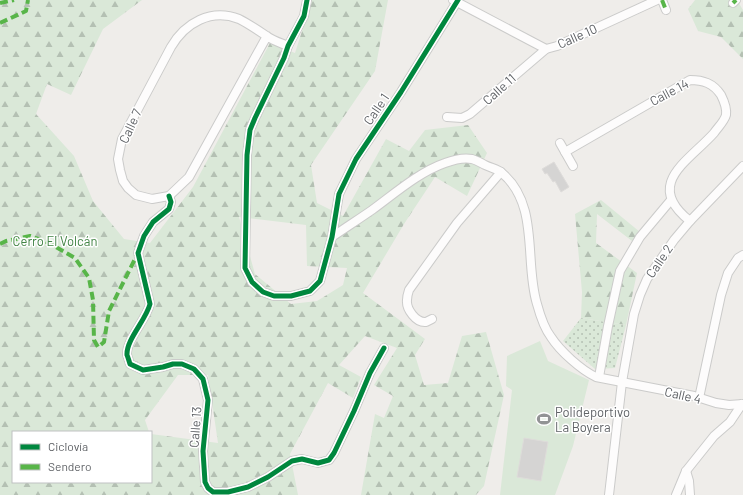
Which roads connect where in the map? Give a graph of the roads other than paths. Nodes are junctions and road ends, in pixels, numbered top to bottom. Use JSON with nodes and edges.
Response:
{"nodes":[{"id":1,"x":307,"y":0,"type":"edge"},
{"id":2,"x":657,"y":0,"type":"edge"},
{"id":3,"x":662,"y":0,"type":"edge"},
{"id":4,"x":456,"y":1,"type":"edge"},
{"id":5,"x":666,"y":10,"type":"dead end"},
{"id":6,"x":267,"y":36,"type":"junction"},
{"id":7,"x":288,"y":46,"type":"junction"},
{"id":8,"x":546,"y":49,"type":"junction"},
{"id":9,"x":447,"y":117,"type":"dead end"},
{"id":10,"x":560,"y":143,"type":"dead end"},
{"id":11,"x":565,"y":152,"type":"junction"},
{"id":12,"x":573,"y":166,"type":"dead end"},
{"id":13,"x":743,"y":166,"type":"edge"},
{"id":14,"x":501,"y":172,"type":"junction"},
{"id":15,"x":169,"y":196,"type":"junction"},
{"id":16,"x":671,"y":200,"type":"junction"},
{"id":17,"x":690,"y":221,"type":"junction"},
{"id":18,"x":332,"y":237,"type":"junction"},
{"id":19,"x":743,"y":255,"type":"edge"},
{"id":20,"x":432,"y":319,"type":"dead end"},
{"id":21,"x":384,"y":348,"type":"dead end"},
{"id":22,"x":599,"y":378,"type":"junction"},
{"id":23,"x":622,"y":382,"type":"junction"},
{"id":24,"x":699,"y":398,"type":"junction"},
{"id":25,"x":743,"y":404,"type":"edge"},
{"id":26,"x":686,"y":471,"type":"junction"},
{"id":27,"x":609,"y":495,"type":"edge"},
{"id":28,"x":676,"y":495,"type":"edge"},
{"id":29,"x":690,"y":495,"type":"edge"}],
"edges":[{"from":1,"to":7,"type":"street","name":"Calle 1"},
{"from":2,"to":8,"type":"street","name":"Calle 10"},
{"from":3,"to":5,"type":"street"},
{"from":4,"to":8,"type":"street","name":"Calle 10"},
{"from":4,"to":18,"type":"street","name":"Calle 1"},
{"from":6,"to":7,"type":"street","name":"Calle 7"},
{"from":6,"to":15,"type":"street"},
{"from":6,"to":15,"type":"street","name":"Calle 7"},
{"from":7,"to":18,"type":"street","name":"Calle 1"},
{"from":8,"to":9,"type":"street","name":"Calle 11"},
{"from":10,"to":11,"type":"street"},
{"from":11,"to":12,"type":"street"},
{"from":11,"to":16,"type":"street","name":"Calle 14"},
{"from":13,"to":17,"type":"street","name":"Calle 2"},
{"from":14,"to":18,"type":"street"},
{"from":14,"to":20,"type":"street"},
{"from":14,"to":22,"type":"street"},
{"from":15,"to":21,"type":"street","name":"Calle 13"},
{"from":16,"to":17,"type":"street"},
{"from":16,"to":22,"type":"street"},
{"from":17,"to":23,"type":"street","name":"Calle 2"},
{"from":19,"to":24,"type":"street"},
{"from":22,"to":23,"type":"street"},
{"from":23,"to":24,"type":"street","name":"Calle 4"},
{"from":23,"to":27,"type":"street","name":"Calle 2"},
{"from":24,"to":25,"type":"street","name":"Calle 4"},
{"from":25,"to":26,"type":"street"},
{"from":26,"to":28,"type":"street"},
{"from":26,"to":29,"type":"street"}]}
